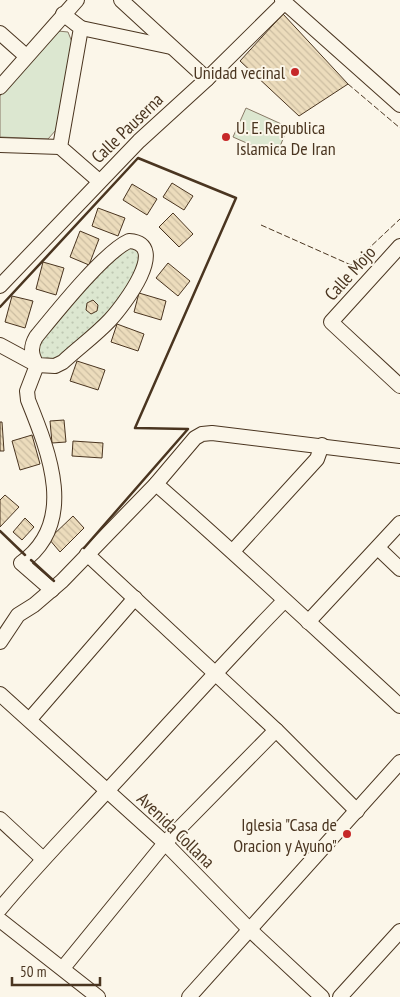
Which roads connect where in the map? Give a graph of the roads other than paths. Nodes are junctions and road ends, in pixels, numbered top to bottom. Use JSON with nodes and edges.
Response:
{"nodes":[{"id":1,"x":77,"y":0,"type":"edge"},
{"id":2,"x":121,"y":0,"type":"edge"},
{"id":3,"x":284,"y":1,"type":"edge"},
{"id":4,"x":64,"y":14,"type":"junction"},
{"id":5,"x":81,"y":28,"type":"junction"},
{"id":6,"x":0,"y":33,"type":"edge"},
{"id":7,"x":171,"y":47,"type":"junction"},
{"id":8,"x":26,"y":56,"type":"junction"},
{"id":9,"x":207,"y":79,"type":"junction"},
{"id":10,"x":0,"y":86,"type":"edge"},
{"id":11,"x":400,"y":105,"type":"edge"},
{"id":12,"x":0,"y":145,"type":"edge"},
{"id":13,"x":60,"y":147,"type":"junction"},
{"id":14,"x":99,"y":181,"type":"junction"},
{"id":15,"x":400,"y":246,"type":"edge"},
{"id":16,"x":0,"y":286,"type":"edge"},
{"id":17,"x":0,"y":345,"type":"edge"},
{"id":18,"x":37,"y":365,"type":"junction"},
{"id":19,"x":400,"y":386,"type":"edge"},
{"id":20,"x":322,"y":445,"type":"junction"},
{"id":21,"x":400,"y":456,"type":"edge"},
{"id":22,"x":156,"y":484,"type":"junction"},
{"id":23,"x":400,"y":523,"type":"edge"},
{"id":24,"x":378,"y":548,"type":"junction"},
{"id":25,"x":233,"y":551,"type":"junction"},
{"id":26,"x":87,"y":554,"type":"junction"},
{"id":27,"x":400,"y":569,"type":"edge"},
{"id":28,"x":52,"y":590,"type":"junction"},
{"id":29,"x":135,"y":598,"type":"junction"},
{"id":30,"x":284,"y":601,"type":"junction"},
{"id":31,"x":308,"y":622,"type":"junction"},
{"id":32,"x":0,"y":642,"type":"edge"},
{"id":33,"x":214,"y":672,"type":"junction"},
{"id":34,"x":0,"y":694,"type":"edge"},
{"id":35,"x":400,"y":706,"type":"edge"},
{"id":36,"x":30,"y":719,"type":"junction"},
{"id":37,"x":276,"y":730,"type":"junction"},
{"id":38,"x":400,"y":762,"type":"edge"},
{"id":39,"x":107,"y":791,"type":"junction"},
{"id":40,"x":357,"y":811,"type":"junction"},
{"id":41,"x":0,"y":819,"type":"edge"},
{"id":42,"x":165,"y":843,"type":"junction"},
{"id":43,"x":42,"y":858,"type":"junction"},
{"id":44,"x":0,"y":909,"type":"edge"},
{"id":45,"x":0,"y":920,"type":"edge"},
{"id":46,"x":250,"y":929,"type":"junction"},
{"id":47,"x":400,"y":931,"type":"edge"},
{"id":48,"x":63,"y":968,"type":"junction"},
{"id":49,"x":98,"y":997,"type":"edge"},
{"id":50,"x":189,"y":997,"type":"edge"},
{"id":51,"x":322,"y":997,"type":"edge"},
{"id":52,"x":340,"y":997,"type":"edge"}],
"edges":[{"from":1,"to":4,"type":"street"},
{"from":2,"to":7,"type":"street"},
{"from":3,"to":9,"type":"street","name":"Calle Pauserna"},
{"from":3,"to":11,"type":"street"},
{"from":4,"to":5,"type":"street"},
{"from":4,"to":8,"type":"street"},
{"from":5,"to":7,"type":"street"},
{"from":5,"to":13,"type":"street"},
{"from":6,"to":8,"type":"street"},
{"from":7,"to":9,"type":"street"},
{"from":8,"to":10,"type":"street"},
{"from":9,"to":14,"type":"street","name":"Calle Pauserna"},
{"from":12,"to":13,"type":"street"},
{"from":13,"to":14,"type":"street"},
{"from":14,"to":16,"type":"street","name":"Calle Pauserna"},
{"from":15,"to":19,"type":"street","name":"Calle Mojo"},
{"from":17,"to":18,"type":"street"},
{"from":18,"to":18,"type":"street"},
{"from":18,"to":28,"type":"street"},
{"from":20,"to":21,"type":"street"},
{"from":20,"to":22,"type":"street"},
{"from":20,"to":25,"type":"street"},
{"from":22,"to":25,"type":"street"},
{"from":22,"to":26,"type":"street"},
{"from":23,"to":24,"type":"street"},
{"from":24,"to":27,"type":"street"},
{"from":24,"to":31,"type":"street"},
{"from":25,"to":30,"type":"street"},
{"from":26,"to":28,"type":"street"},
{"from":26,"to":29,"type":"street"},
{"from":28,"to":32,"type":"street"},
{"from":29,"to":33,"type":"street"},
{"from":29,"to":36,"type":"street"},
{"from":30,"to":31,"type":"street"},
{"from":30,"to":33,"type":"street"},
{"from":31,"to":35,"type":"street"},
{"from":33,"to":37,"type":"street"},
{"from":33,"to":39,"type":"street"},
{"from":34,"to":36,"type":"street","name":"Avenida Collana"},
{"from":36,"to":39,"type":"street","name":"Avenida Collana"},
{"from":37,"to":40,"type":"street"},
{"from":37,"to":42,"type":"street"},
{"from":38,"to":40,"type":"street"},
{"from":39,"to":42,"type":"street","name":"Avenida Collana"},
{"from":39,"to":43,"type":"street"},
{"from":40,"to":46,"type":"street"},
{"from":41,"to":43,"type":"street"},
{"from":42,"to":46,"type":"street","name":"Avenida Collana"},
{"from":42,"to":48,"type":"street"},
{"from":43,"to":44,"type":"street"},
{"from":45,"to":48,"type":"street"},
{"from":46,"to":50,"type":"street"},
{"from":46,"to":51,"type":"street","name":"Avenida Collana"},
{"from":47,"to":52,"type":"street"},
{"from":48,"to":49,"type":"street"}]}
